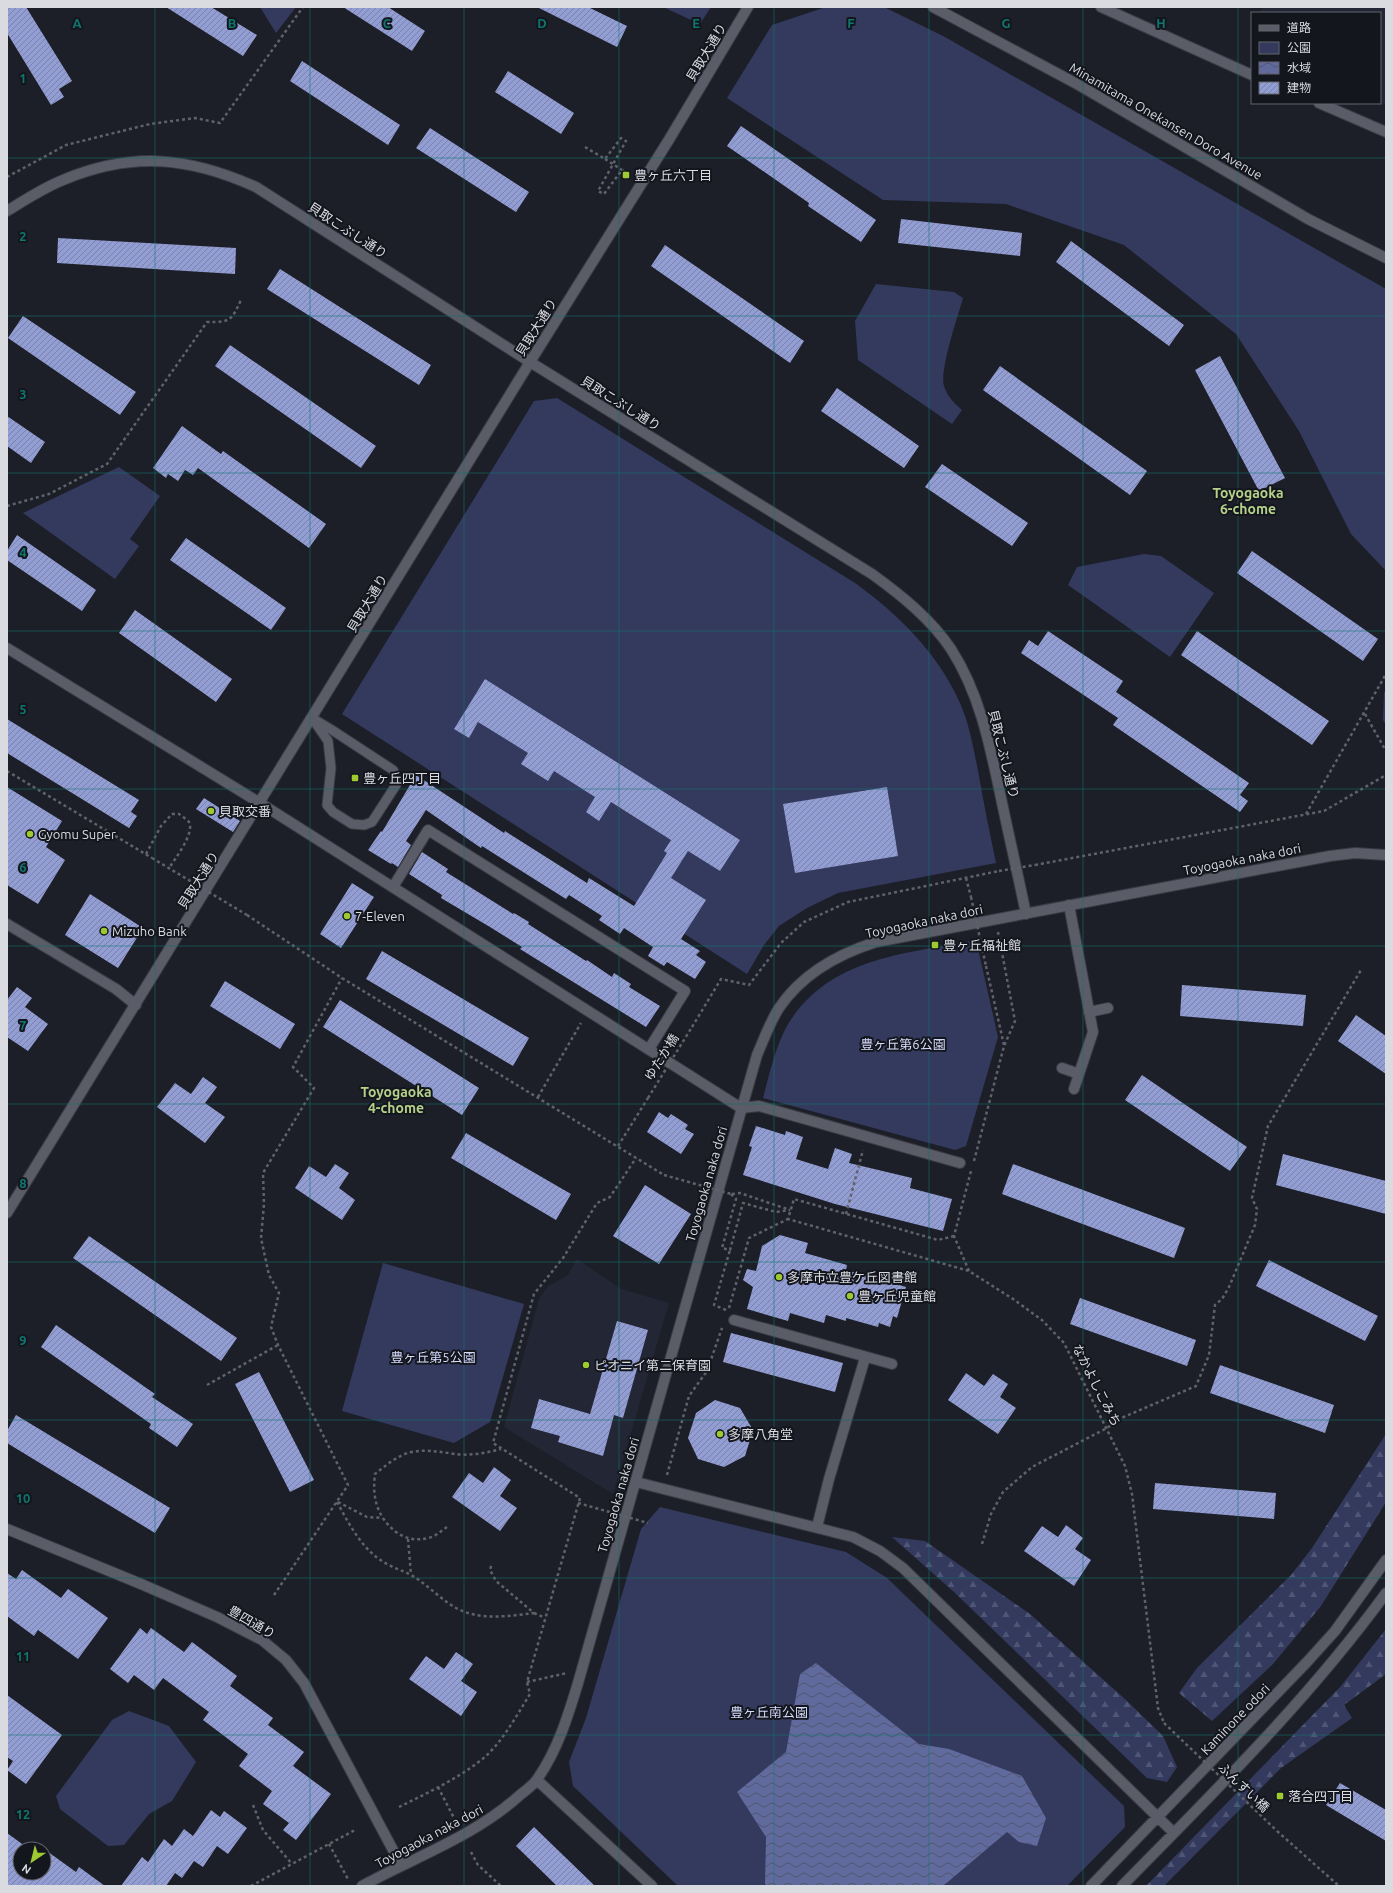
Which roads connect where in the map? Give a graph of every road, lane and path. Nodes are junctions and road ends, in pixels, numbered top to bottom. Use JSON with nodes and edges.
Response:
{"nodes":[{"id":1,"x":303,"y":7,"type":"edge"},
{"id":2,"x":748,"y":7,"type":"edge"},
{"id":3,"x":933,"y":7,"type":"edge"},
{"id":4,"x":1101,"y":7,"type":"edge"},
{"id":5,"x":1251,"y":75,"type":"edge"},
{"id":6,"x":1321,"y":104,"type":"edge"},
{"id":7,"x":1386,"y":132,"type":"edge"},
{"id":8,"x":585,"y":147,"type":"dead end"},
{"id":9,"x":605,"y":159,"type":"junction"},
{"id":10,"x":614,"y":164,"type":"junction"},
{"id":11,"x":622,"y":170,"type":"junction"},
{"id":12,"x":628,"y":173,"type":"dead end"},
{"id":13,"x":7,"y":176,"type":"edge"},
{"id":14,"x":7,"y":211,"type":"edge"},
{"id":15,"x":1386,"y":258,"type":"edge"},
{"id":16,"x":241,"y":300,"type":"dead end"},
{"id":17,"x":530,"y":362,"type":"junction"},
{"id":18,"x":7,"y":506,"type":"edge"},
{"id":19,"x":7,"y":648,"type":"edge"},
{"id":20,"x":1386,"y":674,"type":"edge"},
{"id":21,"x":1365,"y":713,"type":"junction"},
{"id":22,"x":312,"y":718,"type":"junction"},
{"id":23,"x":1386,"y":751,"type":"edge"},
{"id":24,"x":7,"y":771,"type":"edge"},
{"id":25,"x":1386,"y":775,"type":"edge"},
{"id":26,"x":260,"y":803,"type":"junction"},
{"id":27,"x":1306,"y":815,"type":"junction"},
{"id":28,"x":146,"y":854,"type":"junction"},
{"id":29,"x":1386,"y":855,"type":"edge"},
{"id":30,"x":169,"y":868,"type":"junction"},
{"id":31,"x":966,"y":878,"type":"junction"},
{"id":32,"x":393,"y":887,"type":"junction"},
{"id":33,"x":1069,"y":905,"type":"junction"},
{"id":34,"x":1026,"y":914,"type":"junction"},
{"id":35,"x":7,"y":924,"type":"edge"},
{"id":36,"x":997,"y":930,"type":"dead end"},
{"id":37,"x":1361,"y":970,"type":"dead end"},
{"id":38,"x":342,"y":978,"type":"junction"},
{"id":39,"x":136,"y":1005,"type":"junction"},
{"id":40,"x":1108,"y":1008,"type":"dead end"},
{"id":41,"x":588,"y":1011,"type":"junction"},
{"id":42,"x":1089,"y":1012,"type":"junction"},
{"id":43,"x":1004,"y":1046,"type":"junction"},
{"id":44,"x":649,"y":1049,"type":"junction"},
{"id":45,"x":1062,"y":1068,"type":"dead end"},
{"id":46,"x":1079,"y":1074,"type":"junction"},
{"id":47,"x":1074,"y":1089,"type":"dead end"},
{"id":48,"x":538,"y":1097,"type":"junction"},
{"id":49,"x":741,"y":1108,"type":"junction"},
{"id":50,"x":866,"y":1136,"type":"junction"},
{"id":51,"x":618,"y":1146,"type":"junction"},
{"id":52,"x":636,"y":1158,"type":"junction"},
{"id":53,"x":960,"y":1163,"type":"dead end"},
{"id":54,"x":731,"y":1194,"type":"junction"},
{"id":55,"x":790,"y":1210,"type":"junction"},
{"id":56,"x":7,"y":1213,"type":"edge"},
{"id":57,"x":846,"y":1214,"type":"junction"},
{"id":58,"x":788,"y":1219,"type":"junction"},
{"id":59,"x":954,"y":1236,"type":"junction"},
{"id":60,"x":730,"y":1250,"type":"junction"},
{"id":61,"x":969,"y":1271,"type":"junction"},
{"id":62,"x":734,"y":1320,"type":"dead end"},
{"id":63,"x":723,"y":1324,"type":"dead end"},
{"id":64,"x":278,"y":1345,"type":"junction"},
{"id":65,"x":865,"y":1358,"type":"junction"},
{"id":66,"x":892,"y":1364,"type":"dead end"},
{"id":67,"x":207,"y":1385,"type":"dead end"},
{"id":68,"x":1107,"y":1428,"type":"junction"},
{"id":69,"x":501,"y":1449,"type":"junction"},
{"id":70,"x":667,"y":1476,"type":"dead end"},
{"id":71,"x":636,"y":1482,"type":"junction"},
{"id":72,"x":338,"y":1502,"type":"junction"},
{"id":73,"x":578,"y":1503,"type":"junction"},
{"id":74,"x":382,"y":1518,"type":"junction"},
{"id":75,"x":648,"y":1523,"type":"dead end"},
{"id":76,"x":817,"y":1527,"type":"junction"},
{"id":77,"x":447,"y":1528,"type":"dead end"},
{"id":78,"x":7,"y":1530,"type":"edge"},
{"id":79,"x":408,"y":1539,"type":"junction"},
{"id":80,"x":982,"y":1544,"type":"dead end"},
{"id":81,"x":1386,"y":1560,"type":"edge"},
{"id":82,"x":492,"y":1563,"type":"dead end"},
{"id":83,"x":411,"y":1575,"type":"junction"},
{"id":84,"x":1386,"y":1593,"type":"edge"},
{"id":85,"x":274,"y":1595,"type":"dead end"},
{"id":86,"x":534,"y":1613,"type":"junction"},
{"id":87,"x":545,"y":1618,"type":"junction"},
{"id":88,"x":567,"y":1673,"type":"dead end"},
{"id":89,"x":526,"y":1682,"type":"junction"},
{"id":90,"x":1164,"y":1723,"type":"joint"},
{"id":91,"x":537,"y":1780,"type":"junction"},
{"id":92,"x":438,"y":1787,"type":"junction"},
{"id":93,"x":253,"y":1805,"type":"dead end"},
{"id":94,"x":399,"y":1807,"type":"dead end"},
{"id":95,"x":1159,"y":1817,"type":"junction"},
{"id":96,"x":454,"y":1818,"type":"dead end"},
{"id":97,"x":355,"y":1830,"type":"dead end"},
{"id":98,"x":1174,"y":1832,"type":"junction"},
{"id":99,"x":329,"y":1844,"type":"junction"},
{"id":100,"x":471,"y":1852,"type":"dead end"},
{"id":101,"x":292,"y":1864,"type":"junction"},
{"id":102,"x":401,"y":1865,"type":"junction"},
{"id":103,"x":349,"y":1880,"type":"dead end"},
{"id":104,"x":251,"y":1886,"type":"edge"},
{"id":105,"x":362,"y":1886,"type":"edge"},
{"id":106,"x":501,"y":1886,"type":"edge"},
{"id":107,"x":652,"y":1886,"type":"edge"},
{"id":108,"x":1091,"y":1886,"type":"edge"},
{"id":109,"x":1122,"y":1886,"type":"edge"},
{"id":110,"x":1339,"y":1886,"type":"edge"}],
"edges":[{"from":1,"to":13,"type":"path"},
{"from":2,"to":17,"type":"street","name":"貝取大通り"},
{"from":3,"to":15,"type":"street","name":"Minamitama Onekansen Doro Avenue"},
{"from":4,"to":5,"type":"street"},
{"from":6,"to":7,"type":"street"},
{"from":8,"to":9,"type":"path"},
{"from":9,"to":10,"type":"path"},
{"from":9,"to":10,"type":"path"},
{"from":10,"to":11,"type":"path"},
{"from":10,"to":11,"type":"path"},
{"from":11,"to":12,"type":"path"},
{"from":14,"to":17,"type":"street","name":"貝取こぶし通り"},
{"from":16,"to":18,"type":"path"},
{"from":17,"to":22,"type":"street","name":"貝取大通り"},
{"from":17,"to":34,"type":"street","name":"貝取こぶし通り"},
{"from":19,"to":26,"type":"street"},
{"from":20,"to":21,"type":"path"},
{"from":21,"to":23,"type":"path"},
{"from":21,"to":27,"type":"path"},
{"from":22,"to":22,"type":"lane"},
{"from":22,"to":26,"type":"street","name":"貝取大通り"},
{"from":24,"to":28,"type":"path"},
{"from":25,"to":27,"type":"path"},
{"from":26,"to":32,"type":"street"},
{"from":26,"to":39,"type":"street","name":"貝取大通り"},
{"from":27,"to":31,"type":"path","bridge":true},
{"from":28,"to":30,"type":"path","bridge":true},
{"from":28,"to":30,"type":"path"},
{"from":29,"to":33,"type":"street","name":"Toyogaoka naka dori"},
{"from":30,"to":38,"type":"path","bridge":true},
{"from":31,"to":43,"type":"path","bridge":true},
{"from":31,"to":51,"type":"path","name":"ゆたか橋","bridge":true},
{"from":32,"to":41,"type":"street"},
{"from":32,"to":44,"type":"street"},
{"from":33,"to":34,"type":"street","name":"Toyogaoka naka dori"},
{"from":33,"to":42,"type":"street"},
{"from":34,"to":49,"type":"street","name":"Toyogaoka naka dori"},
{"from":35,"to":39,"type":"street"},
{"from":36,"to":43,"type":"path"},
{"from":37,"to":68,"type":"path"},
{"from":38,"to":48,"type":"path"},
{"from":38,"to":64,"type":"path"},
{"from":39,"to":56,"type":"street","name":"貝取大通り"},
{"from":40,"to":42,"type":"street"},
{"from":41,"to":44,"type":"street"},
{"from":41,"to":48,"type":"path"},
{"from":42,"to":46,"type":"street"},
{"from":43,"to":59,"type":"path"},
{"from":44,"to":49,"type":"street"},
{"from":45,"to":46,"type":"street"},
{"from":46,"to":47,"type":"street"},
{"from":48,"to":51,"type":"path"},
{"from":49,"to":50,"type":"street"},
{"from":49,"to":71,"type":"street","name":"Toyogaoka naka dori"},
{"from":50,"to":53,"type":"street"},
{"from":50,"to":57,"type":"path"},
{"from":51,"to":52,"type":"path"},
{"from":52,"to":54,"type":"path","bridge":true},
{"from":52,"to":69,"type":"path"},
{"from":54,"to":55,"type":"path"},
{"from":54,"to":60,"type":"path"},
{"from":55,"to":57,"type":"path"},
{"from":55,"to":58,"type":"path"},
{"from":55,"to":60,"type":"path"},
{"from":57,"to":59,"type":"path"},
{"from":58,"to":60,"type":"path"},
{"from":58,"to":61,"type":"path","name":"なかよしこみち"},
{"from":59,"to":61,"type":"path"},
{"from":61,"to":68,"type":"path","name":"なかよしこみち"},
{"from":62,"to":65,"type":"street"},
{"from":63,"to":70,"type":"path"},
{"from":64,"to":67,"type":"path"},
{"from":64,"to":72,"type":"path"},
{"from":65,"to":66,"type":"street"},
{"from":65,"to":76,"type":"street"},
{"from":68,"to":80,"type":"path"},
{"from":68,"to":90,"type":"path","name":"なかよしこみち"},
{"from":69,"to":73,"type":"path"},
{"from":69,"to":74,"type":"path"},
{"from":71,"to":76,"type":"street"},
{"from":71,"to":91,"type":"street","name":"Toyogaoka naka dori"},
{"from":72,"to":74,"type":"path"},
{"from":72,"to":83,"type":"path"},
{"from":72,"to":85,"type":"path"},
{"from":73,"to":75,"type":"path","bridge":true},
{"from":73,"to":87,"type":"path"},
{"from":74,"to":79,"type":"path"},
{"from":76,"to":95,"type":"street"},
{"from":77,"to":79,"type":"path"},
{"from":78,"to":102,"type":"street","name":"豊四通り"},
{"from":79,"to":83,"type":"path"},
{"from":81,"to":95,"type":"street","name":"Kaminone odori"},
{"from":82,"to":86,"type":"path"},
{"from":83,"to":86,"type":"path"},
{"from":84,"to":98,"type":"street"},
{"from":86,"to":87,"type":"path"},
{"from":87,"to":89,"type":"path"},
{"from":88,"to":89,"type":"path"},
{"from":89,"to":92,"type":"path"},
{"from":90,"to":110,"type":"path","name":"ふんすい橋","bridge":true},
{"from":91,"to":102,"type":"street","name":"Toyogaoka naka dori"},
{"from":91,"to":107,"type":"street"},
{"from":92,"to":94,"type":"path"},
{"from":92,"to":96,"type":"path"},
{"from":93,"to":101,"type":"path"},
{"from":95,"to":98,"type":"street"},
{"from":95,"to":108,"type":"street","name":"Kaminone odori"},
{"from":97,"to":99,"type":"path"},
{"from":98,"to":109,"type":"street"},
{"from":99,"to":101,"type":"path"},
{"from":99,"to":103,"type":"path"},
{"from":100,"to":106,"type":"path"},
{"from":101,"to":104,"type":"path"},
{"from":102,"to":105,"type":"street","name":"Toyogaoka naka dori"}]}
